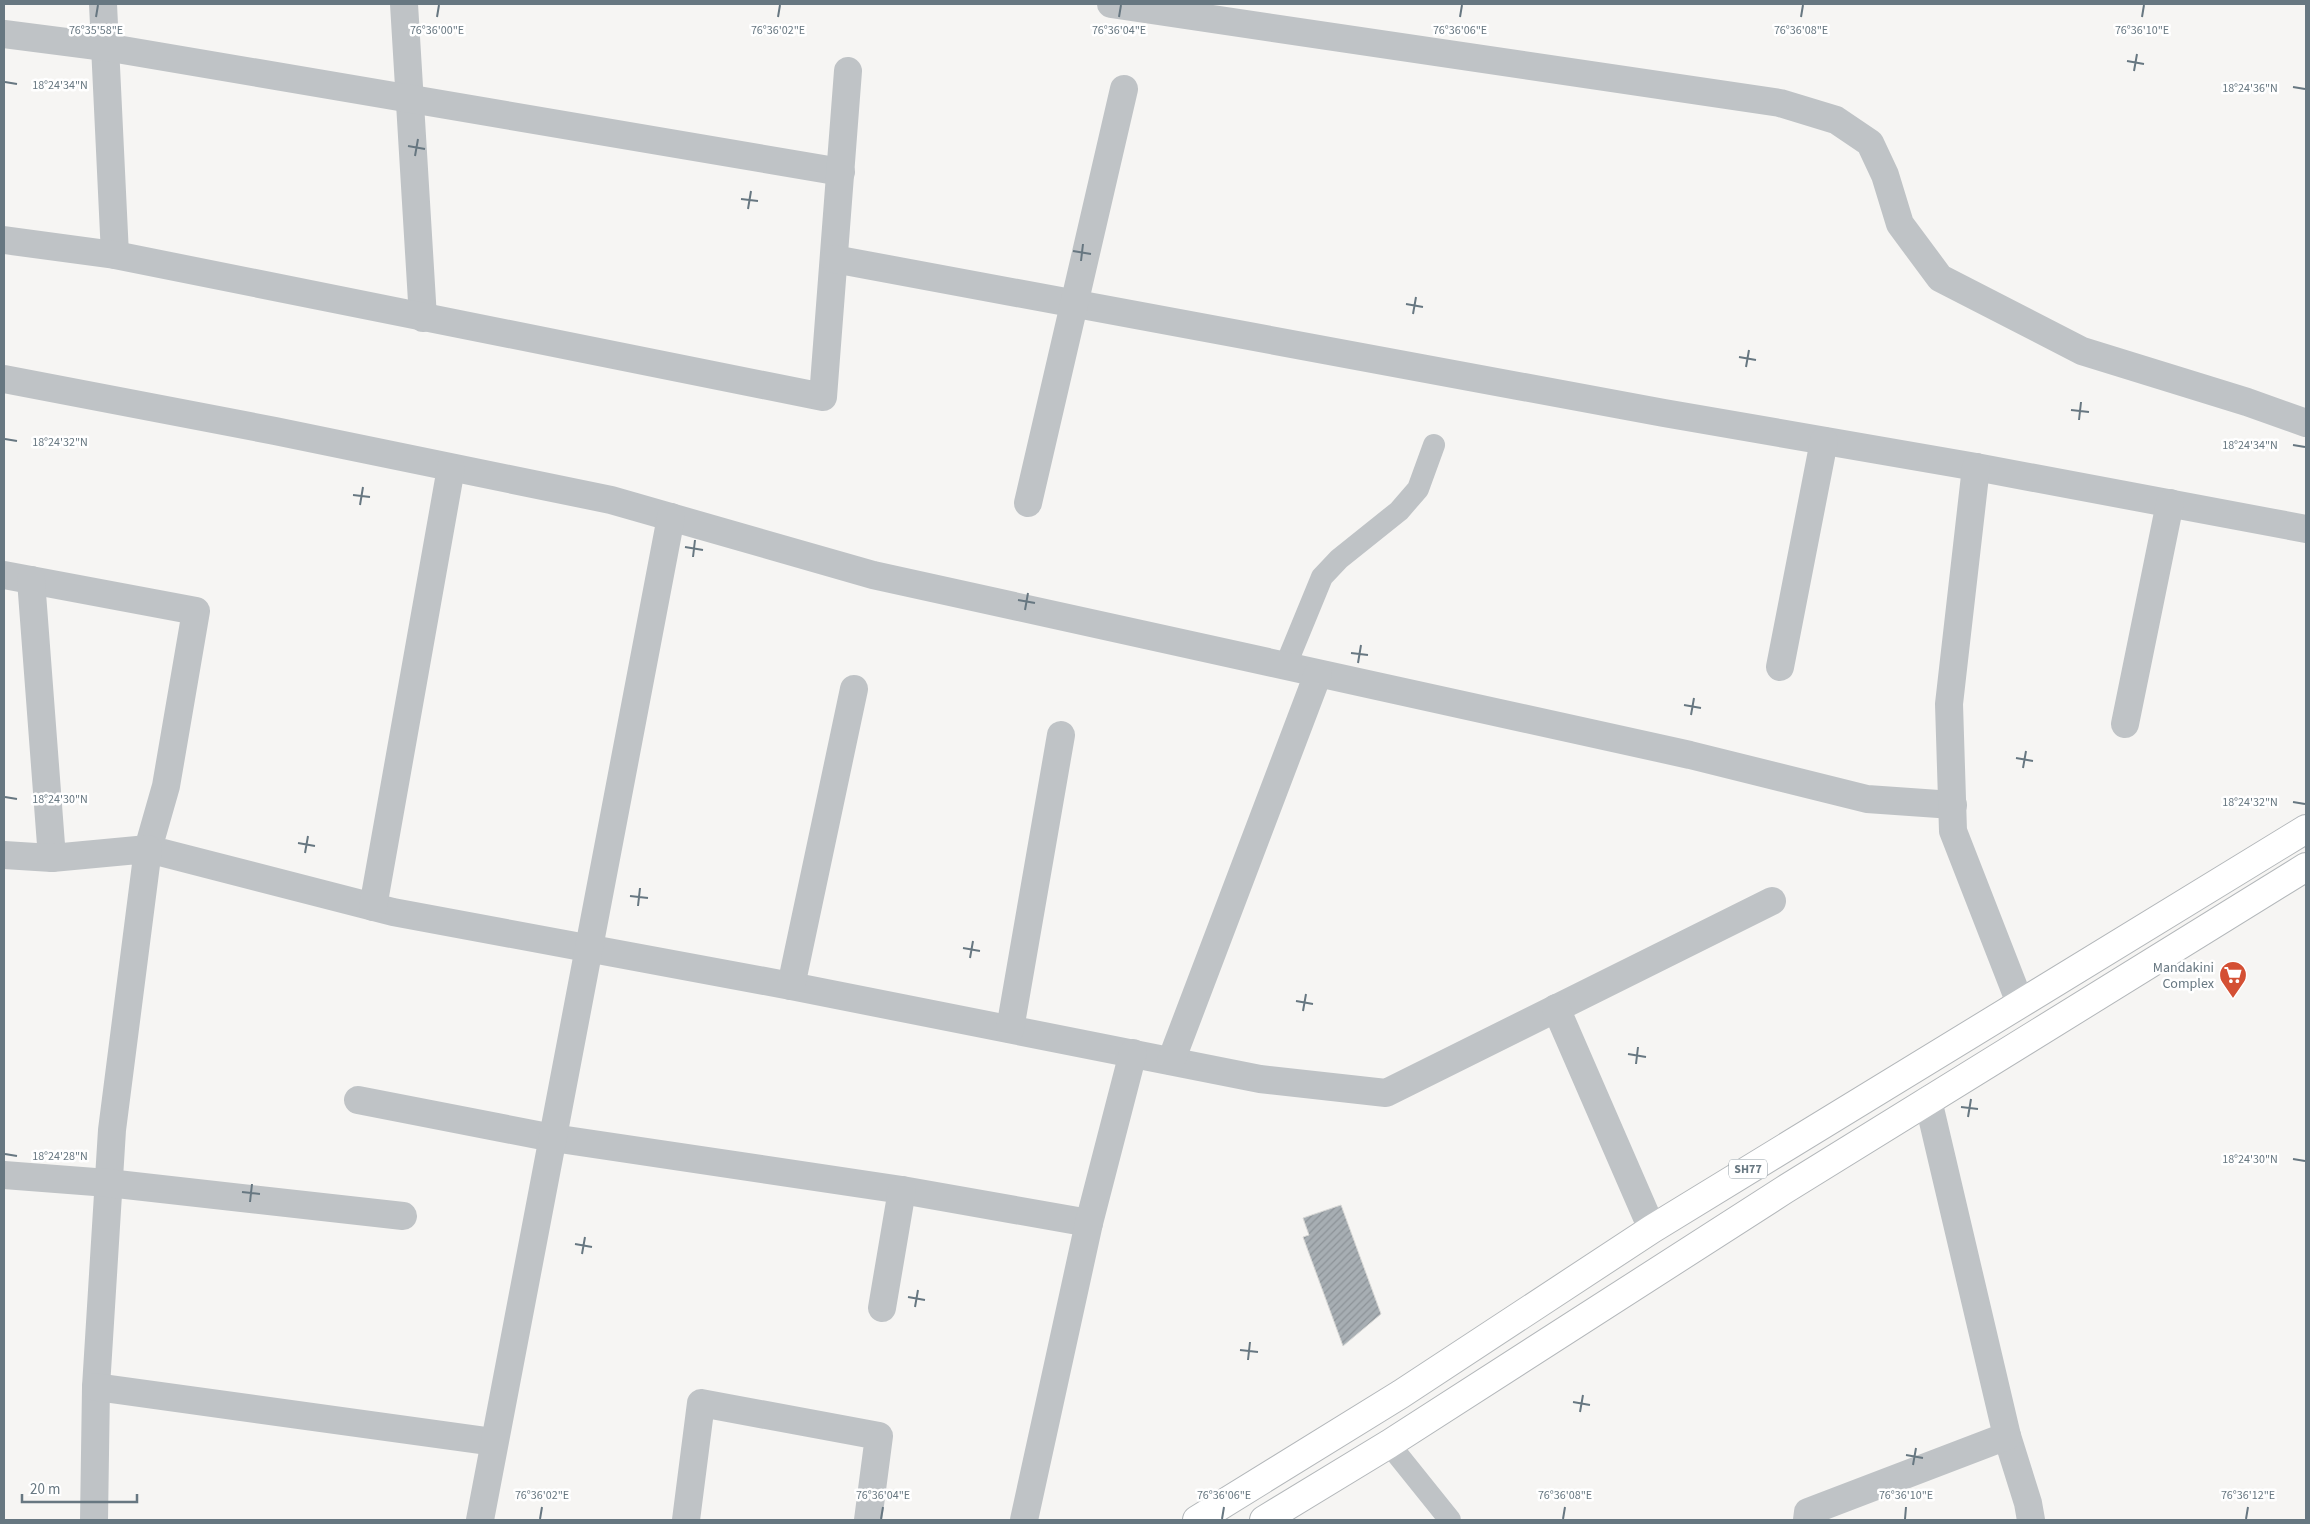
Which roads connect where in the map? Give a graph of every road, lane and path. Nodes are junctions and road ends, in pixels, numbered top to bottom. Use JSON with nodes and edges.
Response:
{"nodes":[{"id":1,"x":103,"y":4,"type":"edge"},
{"id":2,"x":404,"y":4,"type":"edge"},
{"id":3,"x":1111,"y":4,"type":"edge"},
{"id":4,"x":4,"y":34,"type":"edge"},
{"id":5,"x":105,"y":47,"type":"junction"},
{"id":6,"x":848,"y":71,"type":"dead end"},
{"id":7,"x":1124,"y":89,"type":"dead end"},
{"id":8,"x":408,"y":99,"type":"junction"},
{"id":9,"x":841,"y":172,"type":"junction"},
{"id":10,"x":4,"y":240,"type":"edge"},
{"id":11,"x":115,"y":255,"type":"junction"},
{"id":12,"x":834,"y":259,"type":"junction"},
{"id":13,"x":1074,"y":303,"type":"junction"},
{"id":14,"x":423,"y":318,"type":"junction"},
{"id":15,"x":4,"y":379,"type":"edge"},
{"id":16,"x":2306,"y":423,"type":"edge"},
{"id":17,"x":1824,"y":441,"type":"junction"},
{"id":18,"x":1434,"y":445,"type":"dead end"},
{"id":19,"x":1976,"y":467,"type":"junction"},
{"id":20,"x":451,"y":468,"type":"junction"},
{"id":21,"x":1028,"y":503,"type":"dead end"},
{"id":22,"x":2170,"y":503,"type":"junction"},
{"id":23,"x":671,"y":517,"type":"junction"},
{"id":24,"x":2306,"y":529,"type":"edge"},
{"id":25,"x":4,"y":575,"type":"edge"},
{"id":26,"x":31,"y":580,"type":"junction"},
{"id":27,"x":1780,"y":666,"type":"dead end"},
{"id":28,"x":1285,"y":667,"type":"junction"},
{"id":29,"x":1318,"y":674,"type":"junction"},
{"id":30,"x":854,"y":689,"type":"dead end"},
{"id":31,"x":2125,"y":724,"type":"dead end"},
{"id":32,"x":1061,"y":735,"type":"dead end"},
{"id":33,"x":1953,"y":805,"type":"junction"},
{"id":34,"x":2306,"y":829,"type":"edge"},
{"id":35,"x":148,"y":849,"type":"junction"},
{"id":36,"x":4,"y":855,"type":"edge"},
{"id":37,"x":52,"y":858,"type":"junction"},
{"id":38,"x":2306,"y":867,"type":"edge"},
{"id":39,"x":1772,"y":901,"type":"dead end"},
{"id":40,"x":373,"y":907,"type":"junction"},
{"id":41,"x":589,"y":948,"type":"junction"},
{"id":42,"x":792,"y":986,"type":"junction"},
{"id":43,"x":2020,"y":1003,"type":"junction"},
{"id":44,"x":1556,"y":1008,"type":"junction"},
{"id":45,"x":1010,"y":1029,"type":"junction"},
{"id":46,"x":1132,"y":1053,"type":"junction"},
{"id":47,"x":1171,"y":1061,"type":"junction"},
{"id":48,"x":358,"y":1100,"type":"dead end"},
{"id":49,"x":1928,"y":1100,"type":"junction"},
{"id":50,"x":552,"y":1138,"type":"junction"},
{"id":51,"x":4,"y":1175,"type":"edge"},
{"id":52,"x":108,"y":1183,"type":"junction"},
{"id":53,"x":902,"y":1190,"type":"junction"},
{"id":54,"x":403,"y":1216,"type":"dead end"},
{"id":55,"x":1088,"y":1223,"type":"junction"},
{"id":56,"x":1652,"y":1229,"type":"junction"},
{"id":57,"x":882,"y":1308,"type":"dead end"},
{"id":58,"x":96,"y":1388,"type":"junction"},
{"id":59,"x":2007,"y":1436,"type":"junction"},
{"id":60,"x":494,"y":1442,"type":"junction"},
{"id":61,"x":1388,"y":1444,"type":"junction"},
{"id":62,"x":94,"y":1520,"type":"edge"},
{"id":63,"x":480,"y":1520,"type":"edge"},
{"id":64,"x":686,"y":1520,"type":"edge"},
{"id":65,"x":868,"y":1520,"type":"edge"},
{"id":66,"x":1024,"y":1520,"type":"edge"},
{"id":67,"x":1197,"y":1520,"type":"edge"},
{"id":68,"x":1264,"y":1520,"type":"edge"},
{"id":69,"x":1450,"y":1520,"type":"edge"},
{"id":70,"x":1807,"y":1520,"type":"edge"},
{"id":71,"x":2030,"y":1520,"type":"edge"}],
"edges":[{"from":1,"to":5,"type":"street"},
{"from":2,"to":8,"type":"street"},
{"from":3,"to":16,"type":"street"},
{"from":4,"to":5,"type":"street"},
{"from":5,"to":8,"type":"street"},
{"from":5,"to":11,"type":"street"},
{"from":6,"to":9,"type":"street"},
{"from":7,"to":13,"type":"street"},
{"from":8,"to":9,"type":"street"},
{"from":8,"to":14,"type":"street"},
{"from":9,"to":12,"type":"street"},
{"from":10,"to":11,"type":"street"},
{"from":11,"to":14,"type":"street"},
{"from":12,"to":13,"type":"street"},
{"from":12,"to":14,"type":"street"},
{"from":13,"to":17,"type":"street"},
{"from":13,"to":21,"type":"street"},
{"from":15,"to":20,"type":"street"},
{"from":17,"to":19,"type":"street"},
{"from":17,"to":27,"type":"street"},
{"from":18,"to":28,"type":"lane"},
{"from":19,"to":22,"type":"street"},
{"from":19,"to":33,"type":"street"},
{"from":20,"to":23,"type":"street"},
{"from":20,"to":40,"type":"street"},
{"from":22,"to":24,"type":"street"},
{"from":22,"to":31,"type":"street"},
{"from":23,"to":28,"type":"street"},
{"from":23,"to":41,"type":"street"},
{"from":25,"to":26,"type":"street"},
{"from":26,"to":35,"type":"street"},
{"from":26,"to":37,"type":"street"},
{"from":28,"to":29,"type":"street"},
{"from":29,"to":33,"type":"street"},
{"from":29,"to":47,"type":"street"},
{"from":30,"to":42,"type":"street"},
{"from":32,"to":45,"type":"street"},
{"from":33,"to":43,"type":"street"},
{"from":34,"to":43,"type":"main road","number":"SH77"},
{"from":35,"to":37,"type":"street"},
{"from":35,"to":40,"type":"street"},
{"from":35,"to":52,"type":"street"},
{"from":36,"to":37,"type":"street"},
{"from":38,"to":49,"type":"main road","number":"SH77"},
{"from":39,"to":44,"type":"street"},
{"from":40,"to":41,"type":"street"},
{"from":41,"to":42,"type":"street"},
{"from":41,"to":50,"type":"street"},
{"from":42,"to":45,"type":"street"},
{"from":43,"to":56,"type":"main road","number":"SH77"},
{"from":44,"to":47,"type":"street"},
{"from":44,"to":56,"type":"street"},
{"from":45,"to":46,"type":"street"},
{"from":46,"to":47,"type":"street"},
{"from":46,"to":55,"type":"street"},
{"from":48,"to":50,"type":"street"},
{"from":49,"to":59,"type":"street"},
{"from":49,"to":61,"type":"main road","number":"SH77"},
{"from":50,"to":53,"type":"street"},
{"from":50,"to":60,"type":"street"},
{"from":51,"to":52,"type":"street"},
{"from":52,"to":54,"type":"street"},
{"from":52,"to":58,"type":"street"},
{"from":53,"to":55,"type":"street"},
{"from":53,"to":57,"type":"street"},
{"from":55,"to":66,"type":"street"},
{"from":56,"to":67,"type":"main road","number":"SH77"},
{"from":58,"to":60,"type":"street"},
{"from":58,"to":62,"type":"street"},
{"from":59,"to":70,"type":"street"},
{"from":59,"to":71,"type":"street"},
{"from":60,"to":63,"type":"street"},
{"from":61,"to":68,"type":"main road","number":"SH77"},
{"from":61,"to":69,"type":"lane"},
{"from":64,"to":65,"type":"street"}]}
